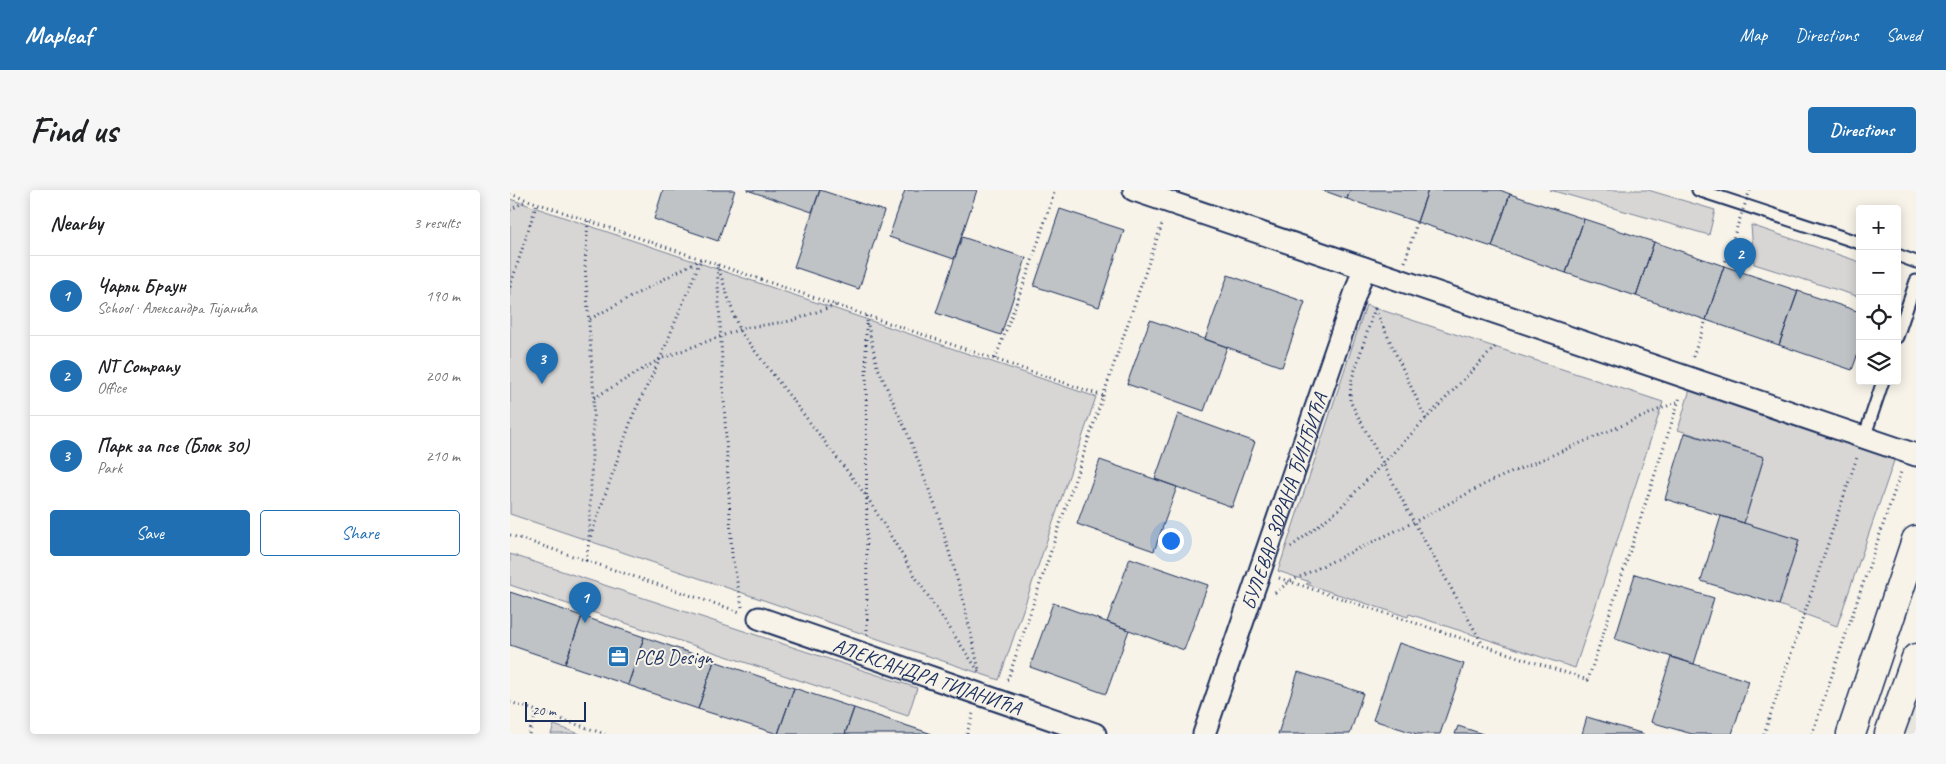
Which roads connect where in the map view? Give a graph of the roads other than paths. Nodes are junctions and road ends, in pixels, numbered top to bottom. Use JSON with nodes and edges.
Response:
{"nodes":[{"id":1,"x":1134,"y":190,"type":"edge"},
{"id":2,"x":1698,"y":190,"type":"edge"},
{"id":3,"x":1856,"y":242,"type":"edge"},
{"id":4,"x":1901,"y":256,"type":"edge"},
{"id":5,"x":1916,"y":262,"type":"edge"},
{"id":6,"x":1364,"y":268,"type":"junction"},
{"id":7,"x":1916,"y":281,"type":"edge"},
{"id":8,"x":1901,"y":326,"type":"edge"},
{"id":9,"x":1882,"y":385,"type":"edge"},
{"id":10,"x":1864,"y":438,"type":"junction"},
{"id":11,"x":1912,"y":454,"type":"edge"},
{"id":12,"x":1916,"y":540,"type":"edge"},
{"id":13,"x":759,"y":618,"type":"dead end"},
{"id":14,"x":1916,"y":658,"type":"edge"},
{"id":15,"x":1095,"y":734,"type":"edge"},
{"id":16,"x":1204,"y":734,"type":"edge"},
{"id":17,"x":1851,"y":734,"type":"edge"},
{"id":18,"x":1889,"y":734,"type":"edge"}],
"edges":[{"from":1,"to":6,"type":"street"},
{"from":2,"to":3,"type":"lane"},
{"from":4,"to":5,"type":"lane"},
{"from":6,"to":10,"type":"street"},
{"from":6,"to":16,"type":"street","name":"БУЛЕВАР ЗОРАНА ЂИНЂИЋА"},
{"from":7,"to":8,"type":"lane"},
{"from":9,"to":10,"type":"lane"},
{"from":10,"to":11,"type":"street"},
{"from":12,"to":17,"type":"street"},
{"from":13,"to":15,"type":"street","name":"АЛЕКСАНДРА ТИЈАНИЋА"},
{"from":14,"to":18,"type":"street"}]}
